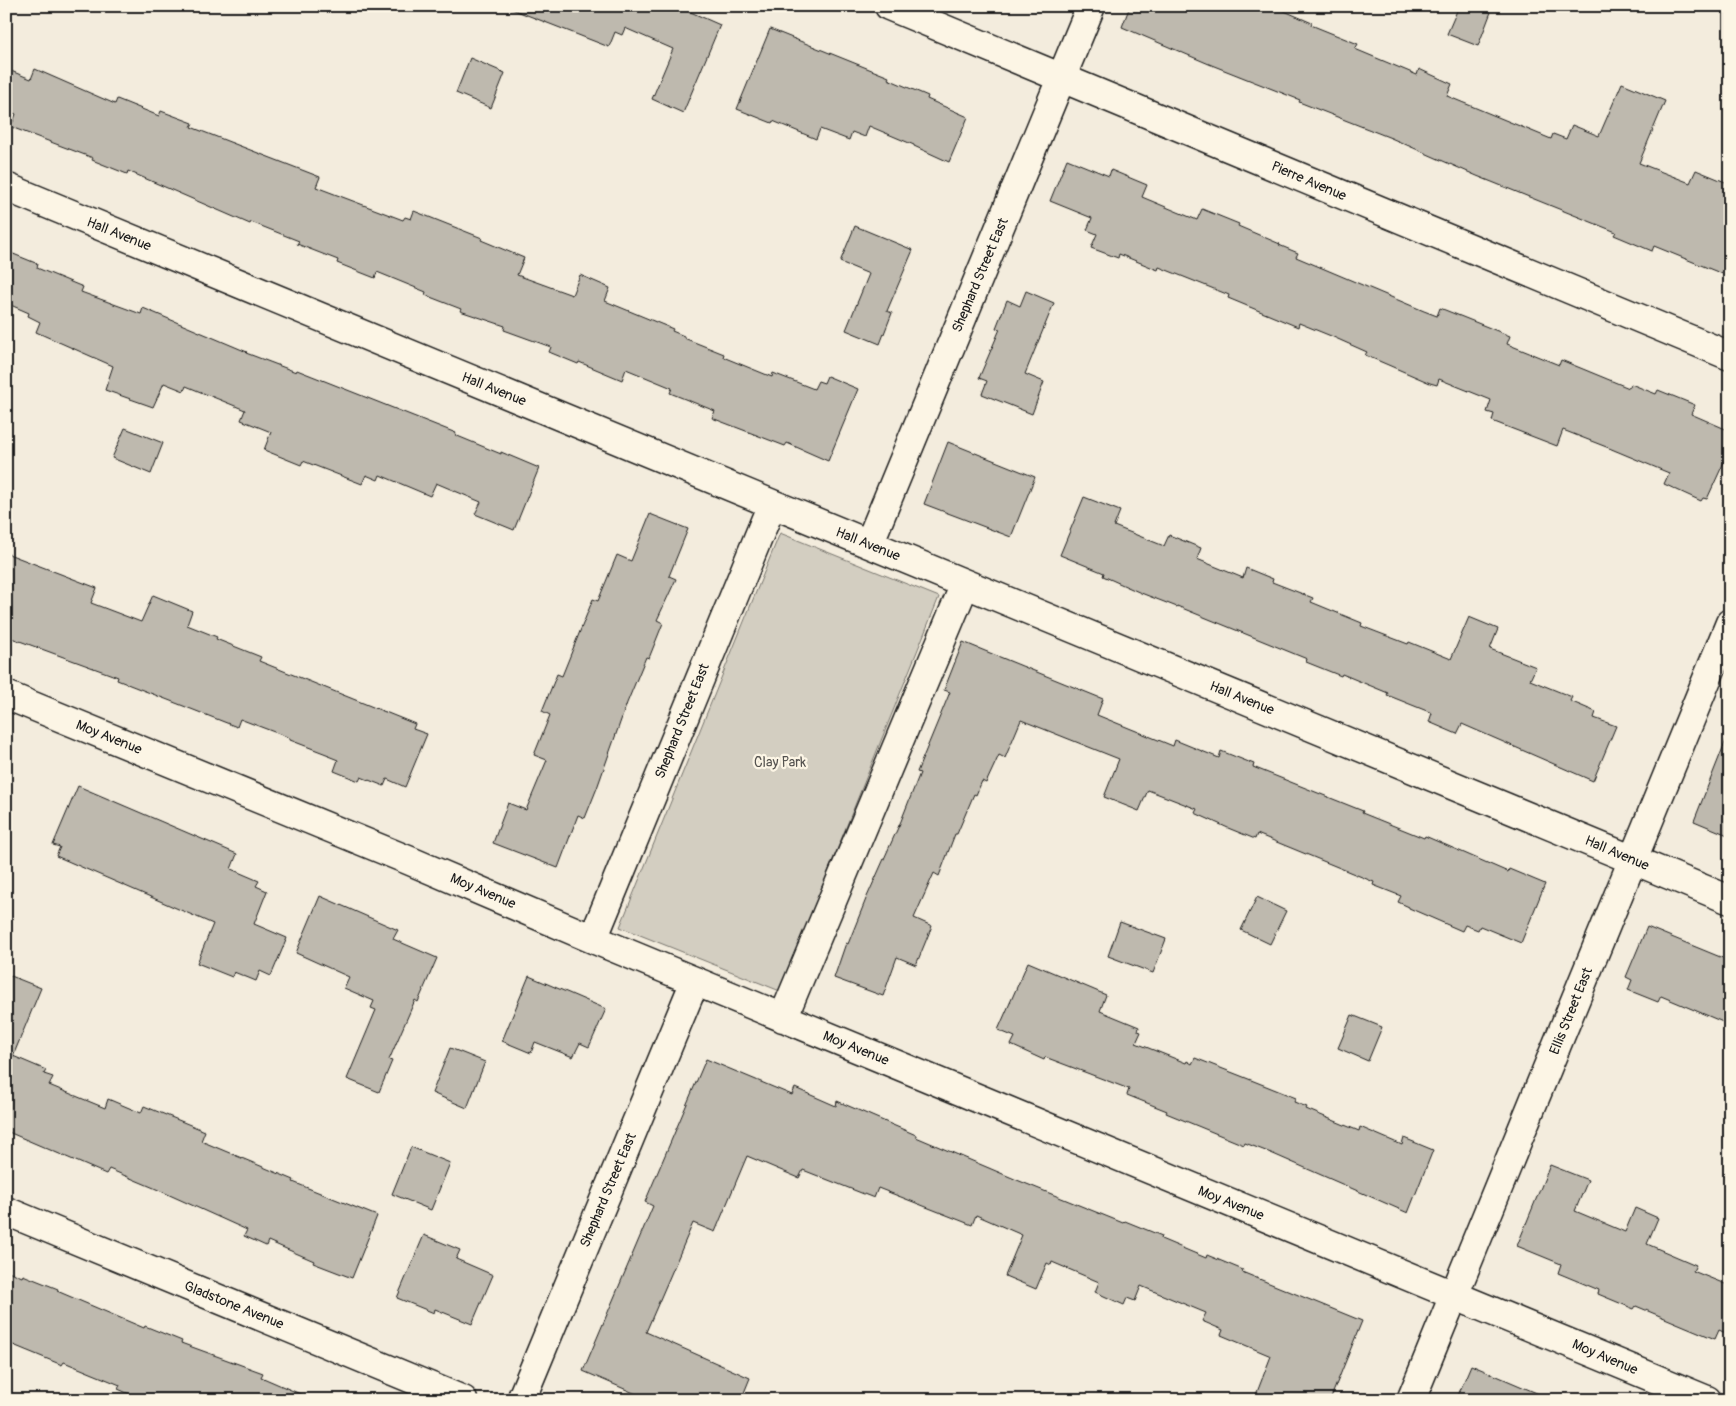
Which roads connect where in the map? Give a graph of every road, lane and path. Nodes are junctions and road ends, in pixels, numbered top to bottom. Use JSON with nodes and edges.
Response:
{"nodes":[{"id":1,"x":889,"y":6,"type":"edge"},
{"id":2,"x":1091,"y":6,"type":"edge"},
{"id":3,"x":1061,"y":78,"type":"junction"},
{"id":4,"x":6,"y":187,"type":"edge"},
{"id":5,"x":1730,"y":356,"type":"edge"},
{"id":6,"x":772,"y":504,"type":"junction"},
{"id":7,"x":869,"y":544,"type":"junction"},
{"id":8,"x":965,"y":584,"type":"junction"},
{"id":9,"x":1730,"y":622,"type":"edge"},
{"id":10,"x":6,"y":695,"type":"edge"},
{"id":11,"x":1633,"y":860,"type":"junction"},
{"id":12,"x":1730,"y":900,"type":"edge"},
{"id":13,"x":593,"y":939,"type":"junction"},
{"id":14,"x":695,"y":981,"type":"junction"},
{"id":15,"x":783,"y":1018,"type":"junction"},
{"id":16,"x":6,"y":1211,"type":"edge"},
{"id":17,"x":1454,"y":1295,"type":"junction"},
{"id":18,"x":463,"y":1400,"type":"edge"},
{"id":19,"x":521,"y":1400,"type":"edge"},
{"id":20,"x":1411,"y":1400,"type":"edge"},
{"id":21,"x":1707,"y":1400,"type":"edge"}],
"edges":[{"from":1,"to":3,"type":"street","name":"Pierre Avenue"},
{"from":2,"to":3,"type":"street","name":"Shephard Street East"},
{"from":3,"to":5,"type":"street","name":"Pierre Avenue"},
{"from":3,"to":7,"type":"street","name":"Shephard Street East"},
{"from":4,"to":6,"type":"street","name":"Hall Avenue"},
{"from":6,"to":7,"type":"street","name":"Hall Avenue"},
{"from":6,"to":13,"type":"street","name":"Shephard Street East"},
{"from":7,"to":8,"type":"street","name":"Hall Avenue"},
{"from":8,"to":11,"type":"street","name":"Hall Avenue"},
{"from":8,"to":15,"type":"street"},
{"from":9,"to":11,"type":"street","name":"Ellis Street East"},
{"from":10,"to":13,"type":"street","name":"Moy Avenue"},
{"from":11,"to":12,"type":"street","name":"Hall Avenue"},
{"from":11,"to":17,"type":"street","name":"Ellis Street East"},
{"from":13,"to":14,"type":"street","name":"Moy Avenue"},
{"from":14,"to":15,"type":"street","name":"Moy Avenue"},
{"from":14,"to":19,"type":"street","name":"Shephard Street East"},
{"from":15,"to":17,"type":"street","name":"Moy Avenue"},
{"from":16,"to":18,"type":"street","name":"Gladstone Avenue"},
{"from":17,"to":20,"type":"street","name":"Ellis Street East"},
{"from":17,"to":21,"type":"street","name":"Moy Avenue"}]}
